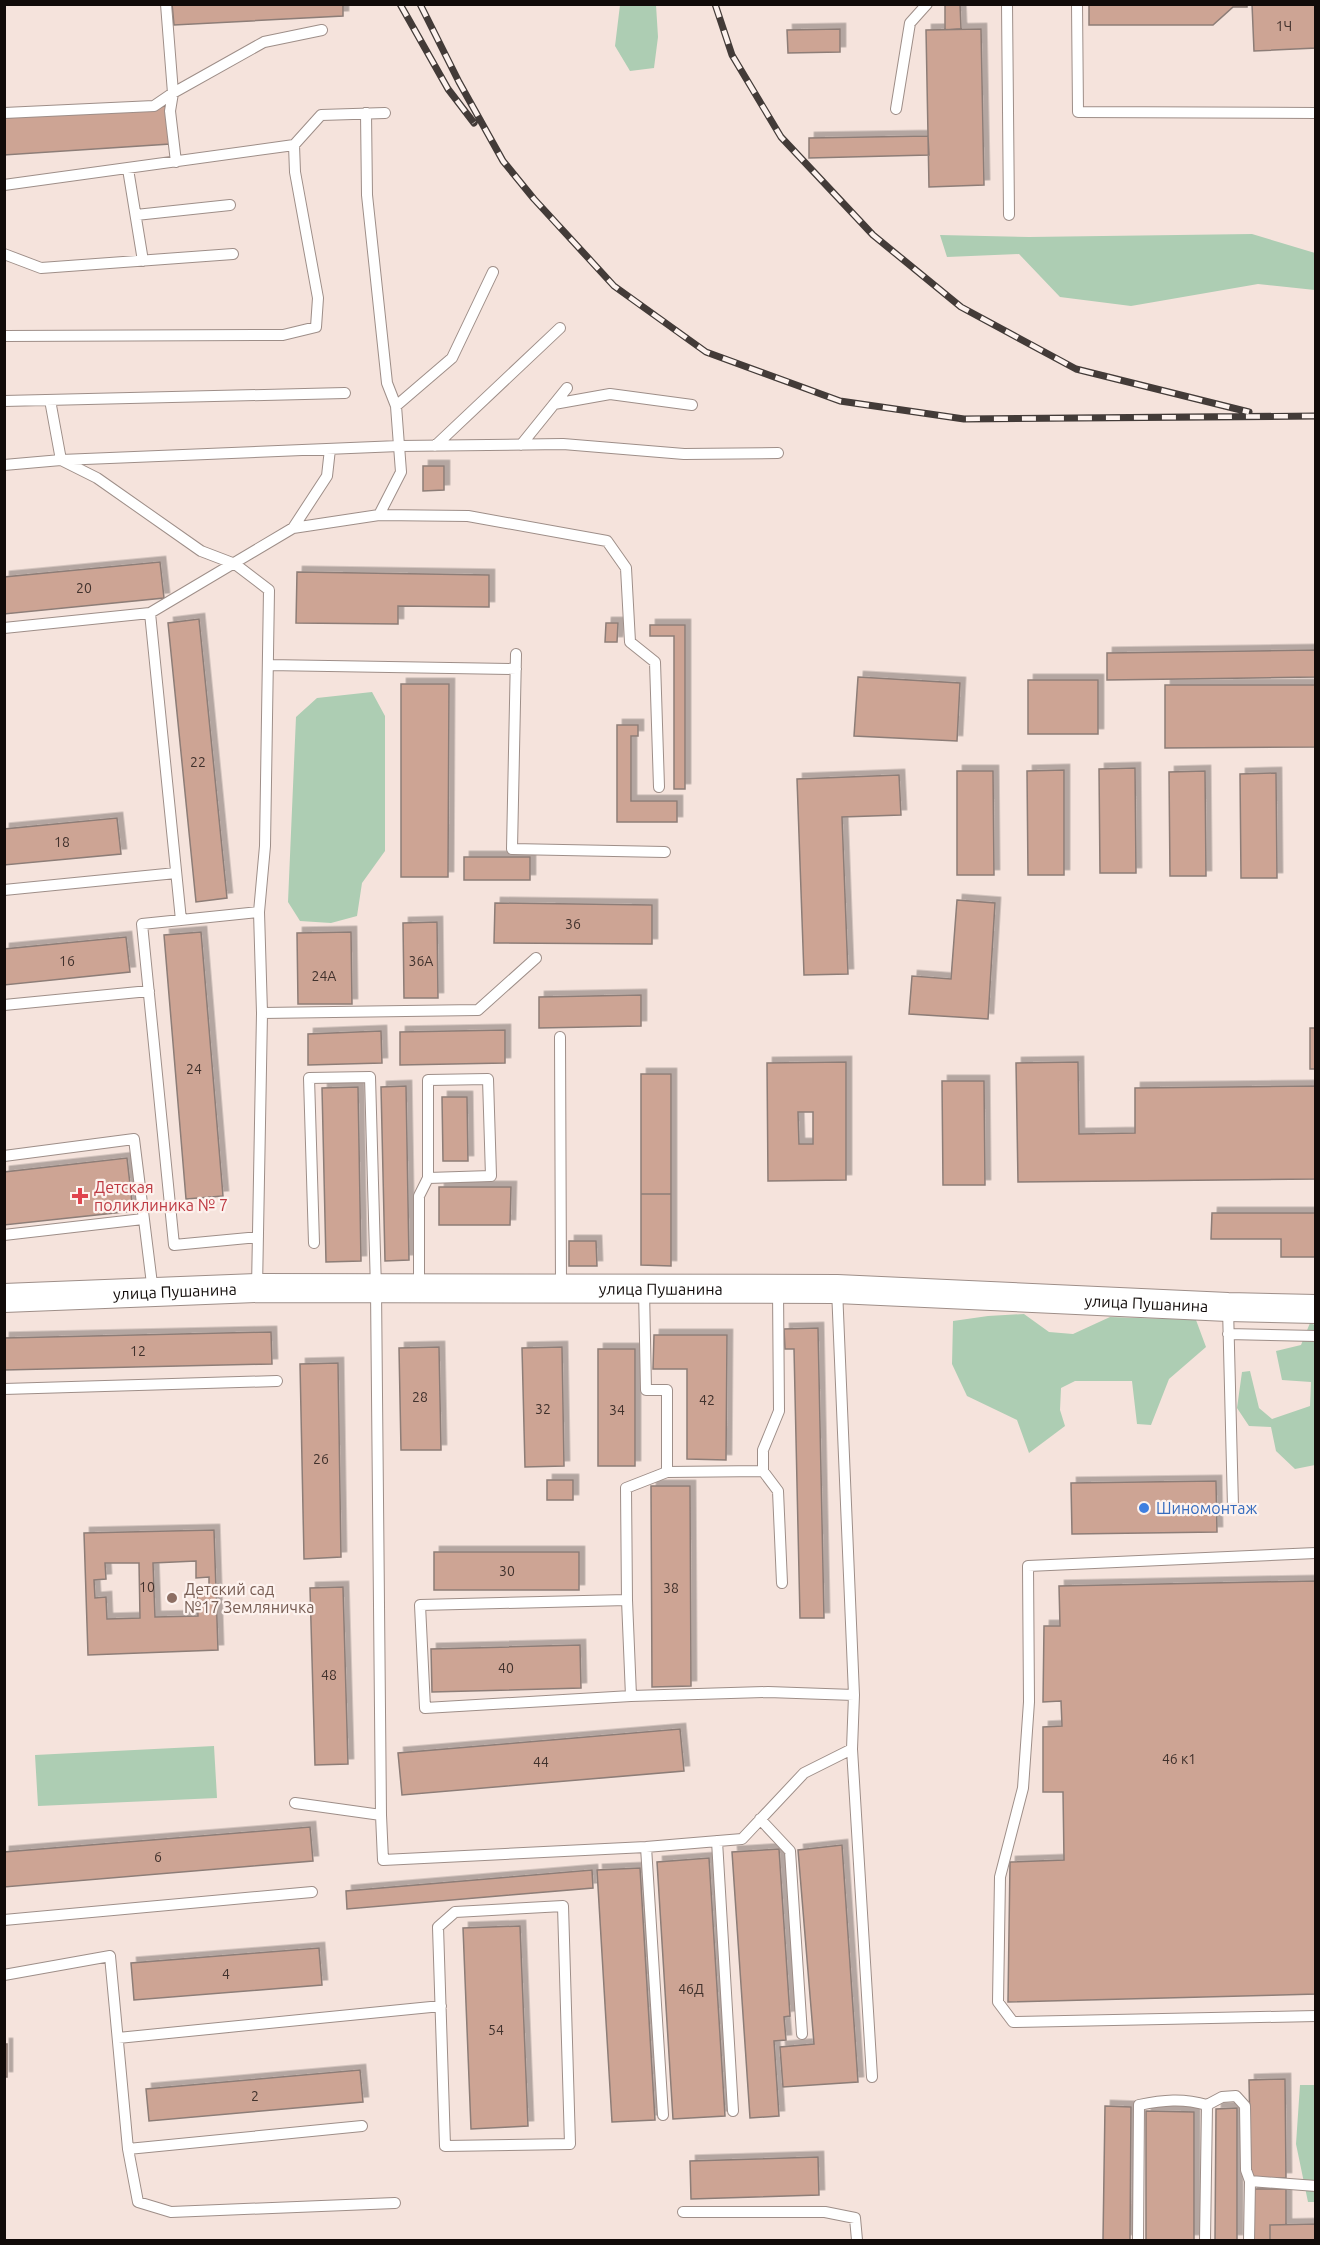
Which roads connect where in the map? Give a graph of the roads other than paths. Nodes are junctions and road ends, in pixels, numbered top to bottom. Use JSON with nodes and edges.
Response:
{"nodes":[{"id":1,"x":166,"y":4,"type":"edge"},
{"id":2,"x":927,"y":4,"type":"edge"},
{"id":3,"x":1007,"y":4,"type":"edge"},
{"id":4,"x":1077,"y":4,"type":"edge"},
{"id":5,"x":322,"y":30,"type":"dead end"},
{"id":6,"x":173,"y":93,"type":"junction"},
{"id":7,"x":896,"y":109,"type":"dead end"},
{"id":8,"x":4,"y":113,"type":"edge"},
{"id":9,"x":366,"y":113,"type":"junction"},
{"id":10,"x":385,"y":113,"type":"dead end"},
{"id":11,"x":1316,"y":113,"type":"edge"},
{"id":12,"x":294,"y":145,"type":"junction"},
{"id":13,"x":176,"y":162,"type":"junction"},
{"id":14,"x":128,"y":169,"type":"junction"},
{"id":15,"x":4,"y":185,"type":"edge"},
{"id":16,"x":230,"y":205,"type":"dead end"},
{"id":17,"x":136,"y":215,"type":"junction"},
{"id":18,"x":1009,"y":215,"type":"dead end"},
{"id":19,"x":4,"y":254,"type":"edge"},
{"id":20,"x":233,"y":254,"type":"dead end"},
{"id":21,"x":143,"y":261,"type":"junction"},
{"id":22,"x":493,"y":272,"type":"dead end"},
{"id":23,"x":560,"y":328,"type":"dead end"},
{"id":24,"x":4,"y":336,"type":"edge"},
{"id":25,"x":567,"y":388,"type":"dead end"},
{"id":26,"x":345,"y":393,"type":"dead end"},
{"id":27,"x":50,"y":400,"type":"junction"},
{"id":28,"x":4,"y":401,"type":"edge"},
{"id":29,"x":554,"y":404,"type":"junction"},
{"id":30,"x":692,"y":405,"type":"dead end"},
{"id":31,"x":396,"y":406,"type":"junction"},
{"id":32,"x":521,"y":445,"type":"junction"},
{"id":33,"x":399,"y":446,"type":"junction"},
{"id":34,"x":435,"y":446,"type":"junction"},
{"id":35,"x":330,"y":449,"type":"junction"},
{"id":36,"x":778,"y":453,"type":"dead end"},
{"id":37,"x":61,"y":460,"type":"junction"},
{"id":38,"x":4,"y":465,"type":"edge"},
{"id":39,"x":379,"y":515,"type":"junction"},
{"id":40,"x":293,"y":528,"type":"junction"},
{"id":41,"x":236,"y":564,"type":"junction"},
{"id":42,"x":150,"y":614,"type":"junction"},
{"id":43,"x":4,"y":628,"type":"edge"},
{"id":44,"x":516,"y":654,"type":"dead end"},
{"id":45,"x":268,"y":664,"type":"junction"},
{"id":46,"x":516,"y":669,"type":"junction"},
{"id":47,"x":659,"y":787,"type":"dead end"},
{"id":48,"x":665,"y":852,"type":"dead end"},
{"id":49,"x":176,"y":873,"type":"junction"},
{"id":50,"x":4,"y":890,"type":"edge"},
{"id":51,"x":259,"y":912,"type":"junction"},
{"id":52,"x":181,"y":920,"type":"junction"},
{"id":53,"x":536,"y":958,"type":"dead end"},
{"id":54,"x":149,"y":991,"type":"junction"},
{"id":55,"x":4,"y":1005,"type":"edge"},
{"id":56,"x":262,"y":1013,"type":"junction"},
{"id":57,"x":560,"y":1037,"type":"dead end"},
{"id":58,"x":4,"y":1156,"type":"edge"},
{"id":59,"x":428,"y":1178,"type":"junction"},
{"id":60,"x":143,"y":1219,"type":"junction"},
{"id":61,"x":4,"y":1235,"type":"edge"},
{"id":62,"x":258,"y":1237,"type":"junction"},
{"id":63,"x":314,"y":1244,"type":"dead end"},
{"id":64,"x":257,"y":1288,"type":"junction"},
{"id":65,"x":376,"y":1289,"type":"junction"},
{"id":66,"x":419,"y":1289,"type":"junction"},
{"id":67,"x":837,"y":1289,"type":"junction"},
{"id":68,"x":561,"y":1290,"type":"junction"},
{"id":69,"x":644,"y":1290,"type":"junction"},
{"id":70,"x":778,"y":1290,"type":"junction"},
{"id":71,"x":153,"y":1292,"type":"junction"},
{"id":72,"x":4,"y":1298,"type":"edge"},
{"id":73,"x":1316,"y":1309,"type":"edge"},
{"id":74,"x":1228,"y":1321,"type":"junction"},
{"id":75,"x":1316,"y":1336,"type":"edge"},
{"id":76,"x":277,"y":1381,"type":"dead end"},
{"id":77,"x":4,"y":1389,"type":"edge"},
{"id":78,"x":763,"y":1471,"type":"junction"},
{"id":79,"x":667,"y":1472,"type":"junction"},
{"id":80,"x":1233,"y":1507,"type":"dead end"},
{"id":81,"x":1316,"y":1553,"type":"edge"},
{"id":82,"x":782,"y":1583,"type":"dead end"},
{"id":83,"x":627,"y":1600,"type":"junction"},
{"id":84,"x":855,"y":1695,"type":"junction"},
{"id":85,"x":631,"y":1696,"type":"junction"},
{"id":86,"x":852,"y":1749,"type":"junction"},
{"id":87,"x":295,"y":1803,"type":"dead end"},
{"id":88,"x":381,"y":1815,"type":"junction"},
{"id":89,"x":760,"y":1819,"type":"junction"},
{"id":90,"x":717,"y":1841,"type":"junction"},
{"id":91,"x":646,"y":1847,"type":"junction"},
{"id":92,"x":312,"y":1892,"type":"dead end"},
{"id":93,"x":4,"y":1920,"type":"edge"},
{"id":94,"x":4,"y":1975,"type":"edge"},
{"id":95,"x":441,"y":2006,"type":"junction"},
{"id":96,"x":1316,"y":2016,"type":"edge"},
{"id":97,"x":802,"y":2034,"type":"dead end"},
{"id":98,"x":118,"y":2038,"type":"junction"},
{"id":99,"x":872,"y":2077,"type":"dead end"},
{"id":100,"x":1207,"y":2105,"type":"junction"},
{"id":101,"x":733,"y":2111,"type":"dead end"},
{"id":102,"x":663,"y":2115,"type":"dead end"},
{"id":103,"x":362,"y":2126,"type":"dead end"},
{"id":104,"x":128,"y":2149,"type":"junction"},
{"id":105,"x":1250,"y":2181,"type":"junction"},
{"id":106,"x":1316,"y":2186,"type":"edge"},
{"id":107,"x":395,"y":2203,"type":"dead end"},
{"id":108,"x":683,"y":2212,"type":"dead end"},
{"id":109,"x":857,"y":2241,"type":"edge"},
{"id":110,"x":1138,"y":2241,"type":"edge"},
{"id":111,"x":1205,"y":2241,"type":"edge"},
{"id":112,"x":1249,"y":2241,"type":"edge"}],
"edges":[{"from":1,"to":6,"type":"lane"},
{"from":2,"to":7,"type":"lane"},
{"from":3,"to":18,"type":"lane"},
{"from":4,"to":11,"type":"lane"},
{"from":5,"to":6,"type":"lane"},
{"from":6,"to":8,"type":"lane"},
{"from":6,"to":13,"type":"lane"},
{"from":9,"to":10,"type":"lane"},
{"from":9,"to":12,"type":"lane"},
{"from":9,"to":31,"type":"lane"},
{"from":12,"to":13,"type":"lane"},
{"from":12,"to":24,"type":"lane"},
{"from":13,"to":14,"type":"lane"},
{"from":14,"to":15,"type":"lane"},
{"from":14,"to":17,"type":"lane"},
{"from":16,"to":17,"type":"lane"},
{"from":17,"to":21,"type":"lane"},
{"from":19,"to":21,"type":"lane"},
{"from":20,"to":21,"type":"lane"},
{"from":22,"to":31,"type":"lane"},
{"from":23,"to":34,"type":"lane"},
{"from":25,"to":29,"type":"lane"},
{"from":26,"to":27,"type":"lane"},
{"from":27,"to":28,"type":"lane"},
{"from":27,"to":37,"type":"lane"},
{"from":29,"to":30,"type":"lane"},
{"from":29,"to":32,"type":"lane"},
{"from":31,"to":33,"type":"lane"},
{"from":32,"to":34,"type":"lane"},
{"from":32,"to":36,"type":"lane"},
{"from":33,"to":34,"type":"lane"},
{"from":33,"to":35,"type":"lane"},
{"from":33,"to":39,"type":"lane"},
{"from":35,"to":37,"type":"lane"},
{"from":35,"to":40,"type":"lane"},
{"from":37,"to":38,"type":"lane"},
{"from":37,"to":41,"type":"lane"},
{"from":39,"to":40,"type":"lane"},
{"from":39,"to":47,"type":"lane"},
{"from":40,"to":41,"type":"lane"},
{"from":41,"to":42,"type":"lane"},
{"from":41,"to":45,"type":"lane"},
{"from":42,"to":43,"type":"lane"},
{"from":42,"to":49,"type":"lane"},
{"from":44,"to":46,"type":"lane"},
{"from":45,"to":46,"type":"lane"},
{"from":45,"to":51,"type":"lane"},
{"from":46,"to":48,"type":"lane"},
{"from":49,"to":50,"type":"lane"},
{"from":49,"to":52,"type":"lane"},
{"from":51,"to":52,"type":"lane"},
{"from":51,"to":56,"type":"lane"},
{"from":52,"to":54,"type":"lane"},
{"from":53,"to":56,"type":"lane"},
{"from":54,"to":55,"type":"lane"},
{"from":54,"to":62,"type":"lane"},
{"from":56,"to":62,"type":"lane"},
{"from":57,"to":68,"type":"lane"},
{"from":58,"to":60,"type":"lane"},
{"from":59,"to":59,"type":"lane"},
{"from":59,"to":66,"type":"lane"},
{"from":60,"to":61,"type":"lane"},
{"from":60,"to":71,"type":"lane"},
{"from":62,"to":64,"type":"lane"},
{"from":63,"to":65,"type":"lane"},
{"from":64,"to":65,"type":"street","name":"улица Пушанина"},
{"from":64,"to":71,"type":"street","name":"улица Пушанина"},
{"from":65,"to":66,"type":"street","name":"улица Пушанина"},
{"from":65,"to":88,"type":"lane"},
{"from":66,"to":68,"type":"street","name":"улица Пушанина"},
{"from":67,"to":70,"type":"street","name":"улица Пушанина"},
{"from":67,"to":74,"type":"street","name":"улица Пушанина"},
{"from":67,"to":84,"type":"lane"},
{"from":68,"to":69,"type":"street","name":"улица Пушанина"},
{"from":69,"to":70,"type":"street","name":"улица Пушанина"},
{"from":69,"to":79,"type":"lane"},
{"from":70,"to":78,"type":"lane"},
{"from":71,"to":72,"type":"street","name":"улица Пушанина"},
{"from":73,"to":74,"type":"street","name":"улица Пушанина"},
{"from":74,"to":75,"type":"lane"},
{"from":74,"to":80,"type":"lane"},
{"from":76,"to":77,"type":"lane"},
{"from":78,"to":79,"type":"lane"},
{"from":78,"to":82,"type":"lane"},
{"from":79,"to":83,"type":"lane"},
{"from":81,"to":96,"type":"lane"},
{"from":83,"to":85,"type":"lane"},
{"from":83,"to":85,"type":"lane"},
{"from":84,"to":85,"type":"lane"},
{"from":84,"to":86,"type":"lane"},
{"from":86,"to":89,"type":"lane"},
{"from":86,"to":99,"type":"lane"},
{"from":87,"to":88,"type":"lane"},
{"from":88,"to":91,"type":"lane"},
{"from":89,"to":90,"type":"lane"},
{"from":89,"to":97,"type":"lane"},
{"from":90,"to":91,"type":"lane"},
{"from":90,"to":101,"type":"lane"},
{"from":91,"to":102,"type":"lane"},
{"from":92,"to":93,"type":"lane"},
{"from":94,"to":98,"type":"lane"},
{"from":95,"to":95,"type":"lane"},
{"from":95,"to":98,"type":"lane"},
{"from":98,"to":104,"type":"lane"},
{"from":100,"to":105,"type":"lane"},
{"from":100,"to":110,"type":"lane"},
{"from":100,"to":111,"type":"lane"},
{"from":103,"to":104,"type":"lane"},
{"from":104,"to":107,"type":"lane"},
{"from":105,"to":106,"type":"lane"},
{"from":105,"to":112,"type":"lane"},
{"from":108,"to":109,"type":"lane"}]}
